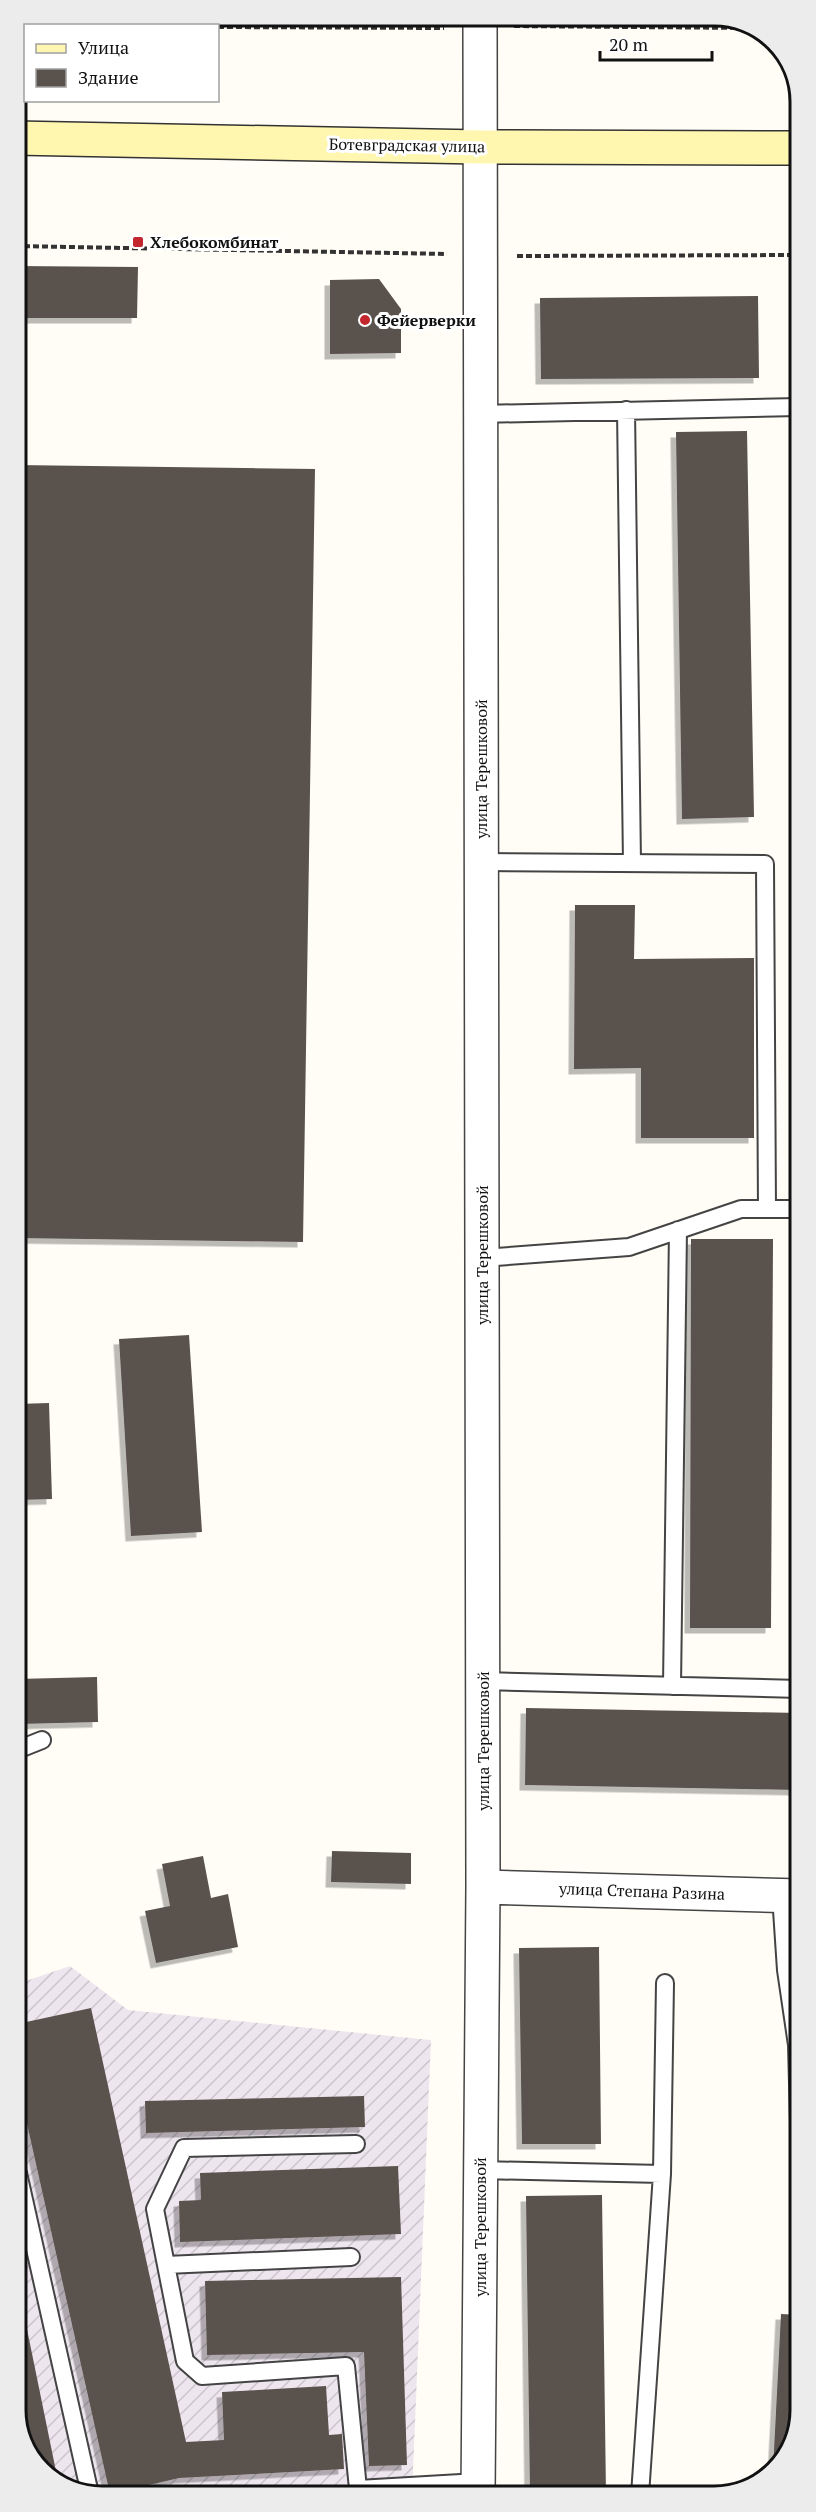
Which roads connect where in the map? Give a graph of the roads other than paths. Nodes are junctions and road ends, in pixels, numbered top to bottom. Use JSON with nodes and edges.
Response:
{"nodes":[{"id":1,"x":480,"y":26,"type":"edge"},
{"id":2,"x":26,"y":138,"type":"edge"},
{"id":3,"x":480,"y":147,"type":"junction"},
{"id":4,"x":790,"y":148,"type":"edge"},
{"id":5,"x":790,"y":407,"type":"edge"},
{"id":6,"x":626,"y":410,"type":"junction"},
{"id":7,"x":480,"y":414,"type":"junction"},
{"id":8,"x":481,"y":862,"type":"junction"},
{"id":9,"x":632,"y":863,"type":"junction"},
{"id":10,"x":766,"y":1209,"type":"junction"},
{"id":11,"x":790,"y":1209,"type":"edge"},
{"id":12,"x":678,"y":1230,"type":"junction"},
{"id":13,"x":482,"y":1258,"type":"junction"},
{"id":14,"x":483,"y":1680,"type":"junction"},
{"id":15,"x":672,"y":1686,"type":"junction"},
{"id":16,"x":790,"y":1689,"type":"edge"},
{"id":17,"x":42,"y":1740,"type":"dead end"},
{"id":18,"x":26,"y":1746,"type":"edge"},
{"id":19,"x":483,"y":1887,"type":"junction"},
{"id":20,"x":790,"y":1896,"type":"edge"},
{"id":21,"x":790,"y":1911,"type":"edge"},
{"id":22,"x":665,"y":1983,"type":"dead end"},
{"id":23,"x":790,"y":1994,"type":"edge"},
{"id":24,"x":356,"y":2144,"type":"dead end"},
{"id":25,"x":480,"y":2170,"type":"junction"},
{"id":26,"x":662,"y":2174,"type":"junction"},
{"id":27,"x":26,"y":2209,"type":"edge"},
{"id":28,"x":351,"y":2257,"type":"dead end"},
{"id":29,"x":166,"y":2265,"type":"junction"},
{"id":30,"x":88,"y":2485,"type":"edge"},
{"id":31,"x":354,"y":2486,"type":"edge"},
{"id":32,"x":478,"y":2486,"type":"edge"},
{"id":33,"x":641,"y":2486,"type":"edge"}],
"edges":[{"from":1,"to":3,"type":"street","name":"улица Терешковой"},
{"from":2,"to":3,"type":"main road","name":"Ботевградская улица"},
{"from":3,"to":4,"type":"main road","name":"Ботевградская улица"},
{"from":3,"to":7,"type":"street","name":"улица Терешковой"},
{"from":5,"to":6,"type":"lane"},
{"from":6,"to":7,"type":"lane"},
{"from":6,"to":9,"type":"lane"},
{"from":7,"to":8,"type":"street","name":"улица Терешковой"},
{"from":8,"to":9,"type":"lane"},
{"from":8,"to":13,"type":"street","name":"улица Терешковой"},
{"from":9,"to":10,"type":"lane"},
{"from":10,"to":11,"type":"lane"},
{"from":10,"to":12,"type":"lane"},
{"from":12,"to":13,"type":"lane"},
{"from":12,"to":15,"type":"lane"},
{"from":13,"to":14,"type":"street","name":"улица Терешковой"},
{"from":14,"to":15,"type":"lane"},
{"from":14,"to":19,"type":"street","name":"улица Терешковой"},
{"from":15,"to":16,"type":"lane"},
{"from":17,"to":18,"type":"lane"},
{"from":19,"to":20,"type":"street","name":"улица Степана Разина"},
{"from":19,"to":25,"type":"street","name":"улица Терешковой"},
{"from":21,"to":23,"type":"lane"},
{"from":22,"to":26,"type":"lane"},
{"from":24,"to":29,"type":"lane"},
{"from":25,"to":26,"type":"lane"},
{"from":25,"to":32,"type":"street","name":"улица Терешковой"},
{"from":26,"to":33,"type":"lane"},
{"from":27,"to":30,"type":"lane"},
{"from":28,"to":29,"type":"lane"},
{"from":29,"to":31,"type":"lane"}]}
